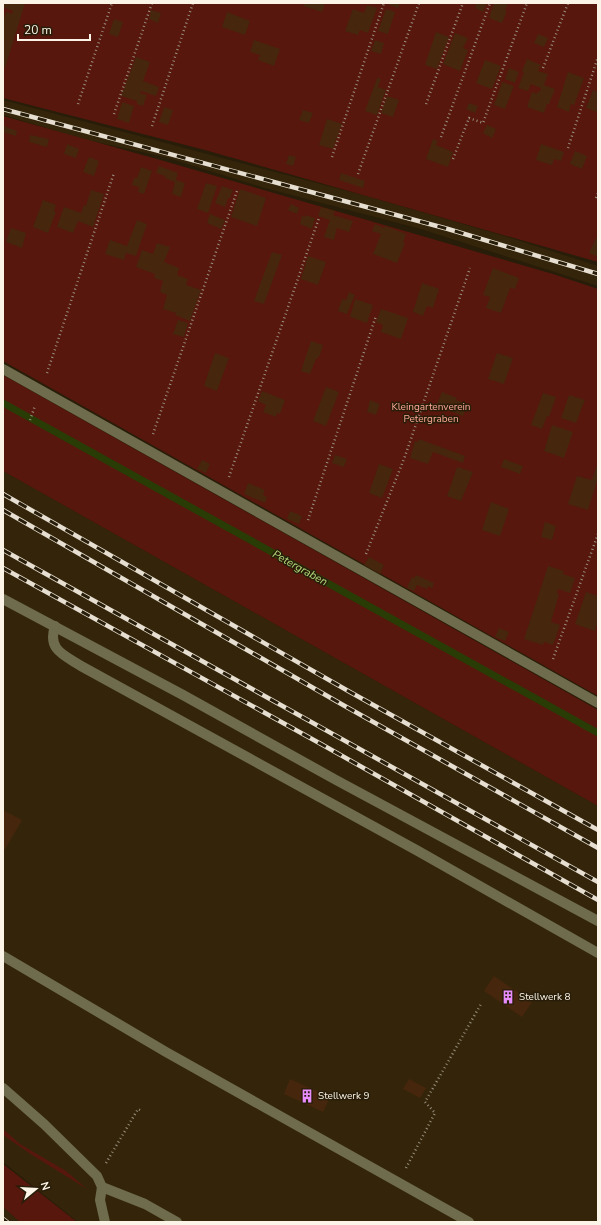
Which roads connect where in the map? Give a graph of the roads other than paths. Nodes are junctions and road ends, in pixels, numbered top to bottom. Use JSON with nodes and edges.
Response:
{"nodes":[{"id":1,"x":3,"y":368,"type":"edge"},
{"id":2,"x":3,"y":599,"type":"edge"},
{"id":3,"x":55,"y":626,"type":"junction"},
{"id":4,"x":598,"y":703,"type":"edge"},
{"id":5,"x":598,"y":920,"type":"edge"},
{"id":6,"x":598,"y":953,"type":"edge"},
{"id":7,"x":3,"y":956,"type":"edge"},
{"id":8,"x":3,"y":1088,"type":"edge"},
{"id":9,"x":102,"y":1187,"type":"junction"},
{"id":10,"x":105,"y":1222,"type":"edge"},
{"id":11,"x":177,"y":1222,"type":"edge"},
{"id":12,"x":469,"y":1222,"type":"edge"}],
"edges":[{"from":1,"to":4,"type":"lane"},
{"from":2,"to":3,"type":"lane"},
{"from":3,"to":5,"type":"lane"},
{"from":3,"to":6,"type":"lane"},
{"from":7,"to":12,"type":"lane"},
{"from":8,"to":9,"type":"lane"},
{"from":9,"to":10,"type":"lane"},
{"from":9,"to":11,"type":"lane"}]}
